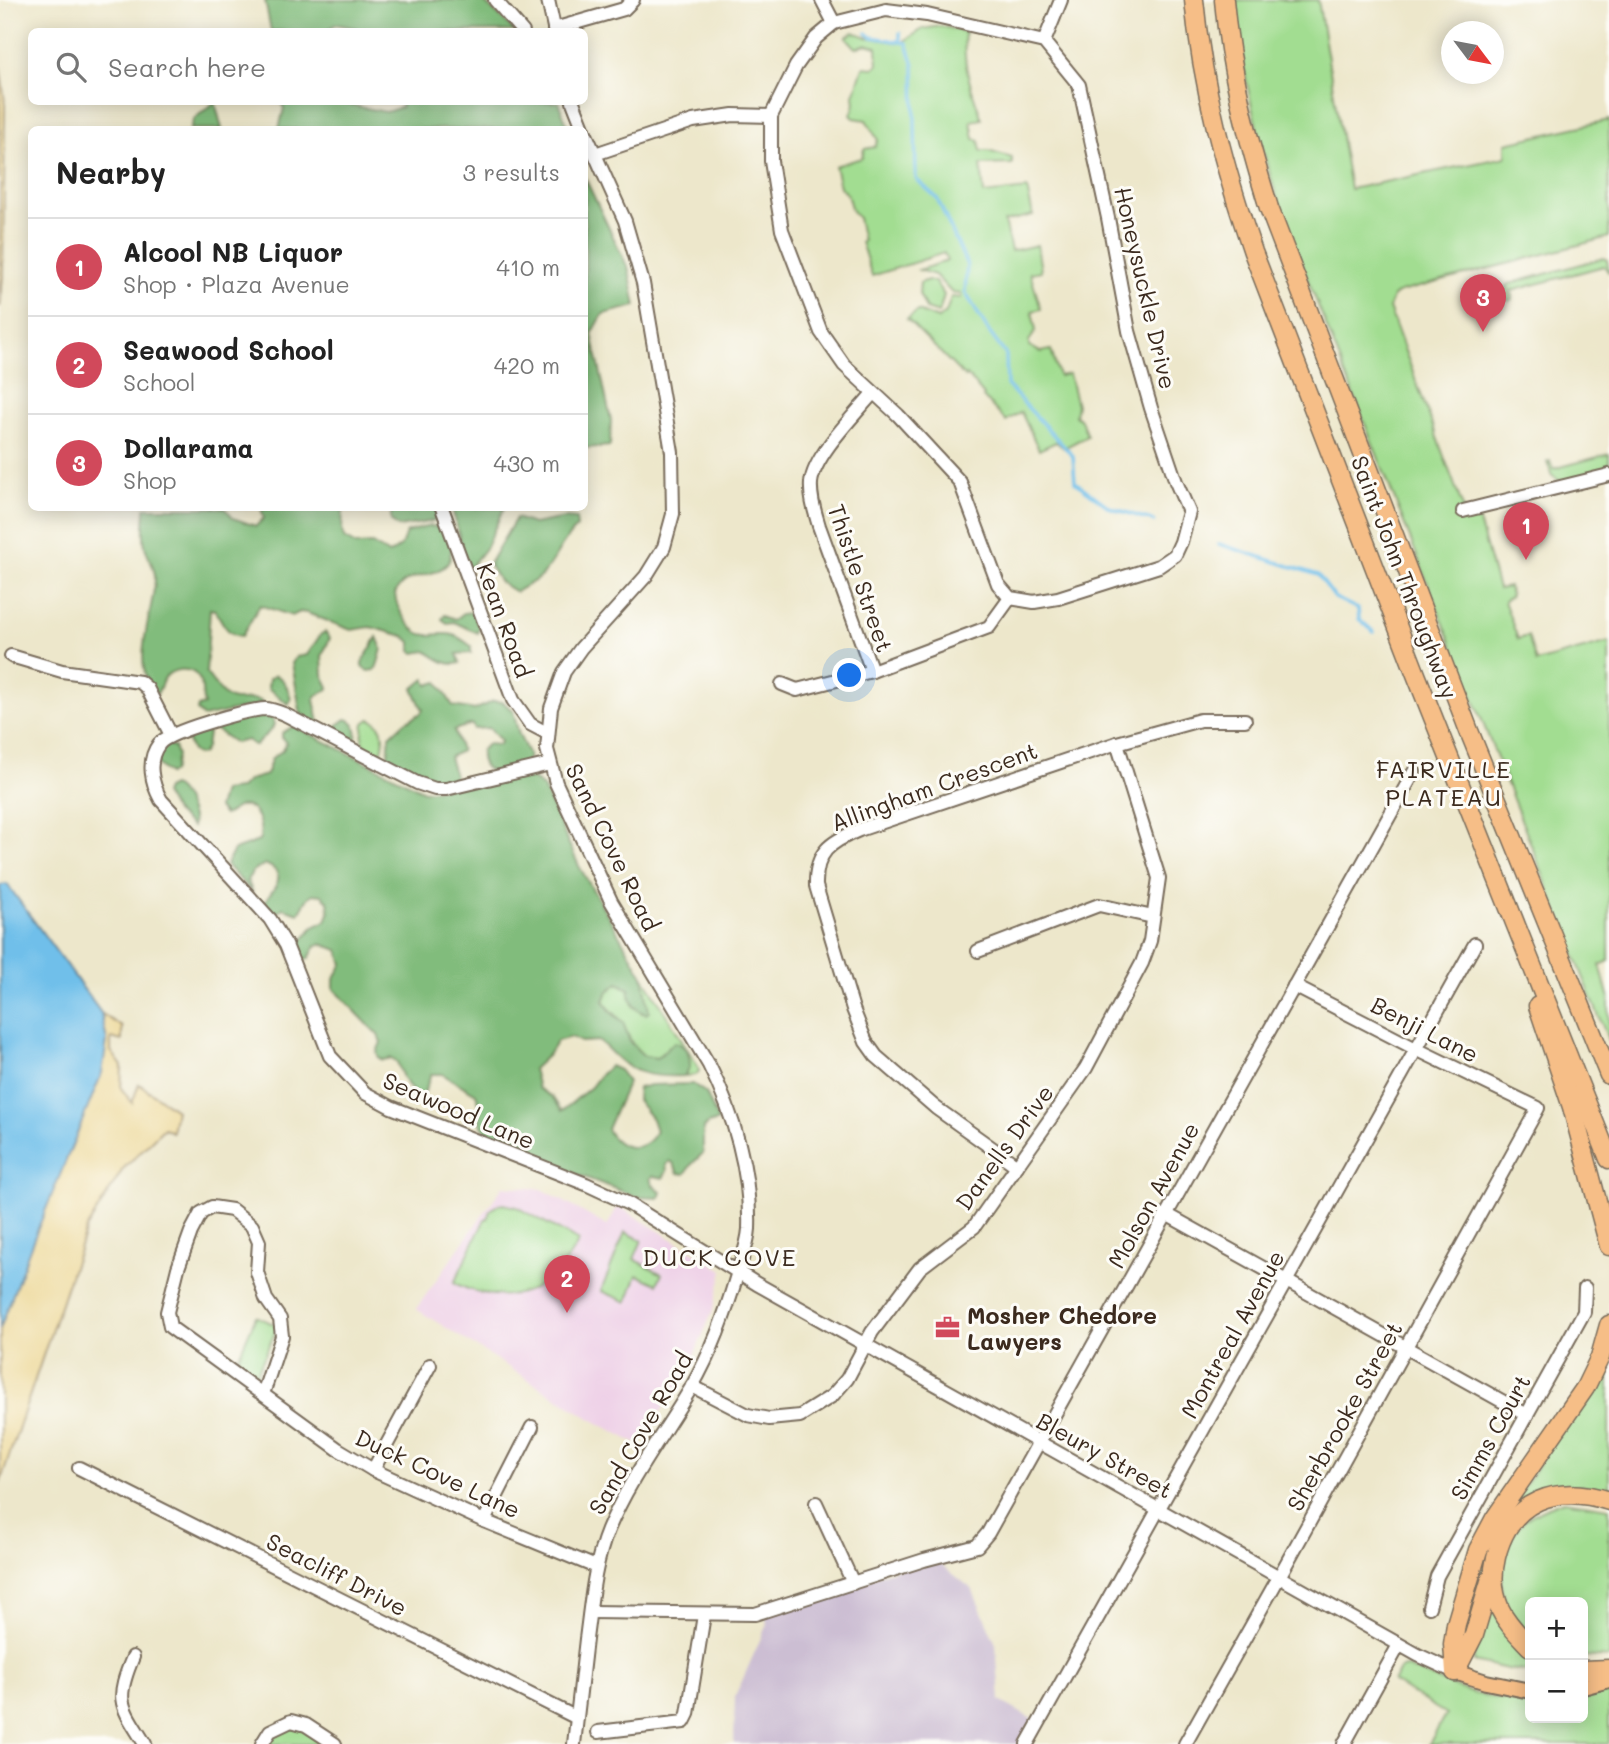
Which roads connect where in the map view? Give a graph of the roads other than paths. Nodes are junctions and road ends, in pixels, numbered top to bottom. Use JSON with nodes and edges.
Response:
{"nodes":[{"id":1,"x":495,"y":0,"type":"edge"},
{"id":2,"x":548,"y":0,"type":"edge"},
{"id":3,"x":633,"y":0,"type":"edge"},
{"id":4,"x":822,"y":0,"type":"edge"},
{"id":5,"x":1061,"y":0,"type":"edge"},
{"id":6,"x":1194,"y":0,"type":"edge"},
{"id":7,"x":1224,"y":0,"type":"edge"},
{"id":8,"x":834,"y":23,"type":"junction"},
{"id":9,"x":520,"y":28,"type":"edge"},
{"id":10,"x":555,"y":28,"type":"edge"},
{"id":11,"x":562,"y":28,"type":"edge"},
{"id":12,"x":1044,"y":42,"type":"junction"},
{"id":13,"x":574,"y":105,"type":"edge"},
{"id":14,"x":771,"y":116,"type":"junction"},
{"id":15,"x":582,"y":126,"type":"edge"},
{"id":16,"x":588,"y":139,"type":"edge"},
{"id":17,"x":595,"y":154,"type":"junction"},
{"id":18,"x":873,"y":393,"type":"junction"},
{"id":19,"x":1609,"y":475,"type":"edge"},
{"id":20,"x":443,"y":511,"type":"edge"},
{"id":21,"x":1463,"y":511,"type":"dead end"},
{"id":22,"x":1010,"y":598,"type":"junction"},
{"id":23,"x":12,"y":656,"type":"dead end"},
{"id":24,"x":872,"y":671,"type":"junction"},
{"id":25,"x":782,"y":684,"type":"dead end"},
{"id":26,"x":1245,"y":720,"type":"dead end"},
{"id":27,"x":547,"y":733,"type":"junction"},
{"id":28,"x":171,"y":735,"type":"junction"},
{"id":29,"x":1117,"y":743,"type":"junction"},
{"id":30,"x":550,"y":764,"type":"junction"},
{"id":31,"x":1414,"y":772,"type":"dead end"},
{"id":32,"x":1504,"y":896,"type":"junction"},
{"id":33,"x":1153,"y":917,"type":"junction"},
{"id":34,"x":1475,"y":944,"type":"dead end"},
{"id":35,"x":978,"y":951,"type":"dead end"},
{"id":36,"x":1294,"y":986,"type":"junction"},
{"id":37,"x":1416,"y":1049,"type":"junction"},
{"id":38,"x":1609,"y":1073,"type":"edge"},
{"id":39,"x":1538,"y":1108,"type":"joint"},
{"id":40,"x":1609,"y":1159,"type":"edge"},
{"id":41,"x":1017,"y":1166,"type":"junction"},
{"id":42,"x":1166,"y":1214,"type":"junction"},
{"id":43,"x":1609,"y":1246,"type":"edge"},
{"id":44,"x":738,"y":1272,"type":"junction"},
{"id":45,"x":1286,"y":1281,"type":"junction"},
{"id":46,"x":1585,"y":1288,"type":"dead end"},
{"id":47,"x":1609,"y":1325,"type":"edge"},
{"id":48,"x":866,"y":1345,"type":"junction"},
{"id":49,"x":1405,"y":1348,"type":"junction"},
{"id":50,"x":430,"y":1365,"type":"dead end"},
{"id":51,"x":692,"y":1386,"type":"junction"},
{"id":52,"x":263,"y":1394,"type":"junction"},
{"id":53,"x":1527,"y":1415,"type":"junction"},
{"id":54,"x":532,"y":1427,"type":"dead end"},
{"id":55,"x":1039,"y":1442,"type":"junction"},
{"id":56,"x":79,"y":1468,"type":"dead end"},
{"id":57,"x":373,"y":1470,"type":"junction"},
{"id":58,"x":1609,"y":1500,"type":"edge"},
{"id":59,"x":816,"y":1503,"type":"dead end"},
{"id":60,"x":1158,"y":1509,"type":"junction"},
{"id":61,"x":484,"y":1521,"type":"junction"},
{"id":62,"x":596,"y":1567,"type":"junction"},
{"id":63,"x":1494,"y":1569,"type":"junction"},
{"id":64,"x":1279,"y":1577,"type":"junction"},
{"id":65,"x":853,"y":1583,"type":"junction"},
{"id":66,"x":1429,"y":1607,"type":"dead end"},
{"id":67,"x":590,"y":1612,"type":"junction"},
{"id":68,"x":704,"y":1615,"type":"junction"},
{"id":69,"x":1525,"y":1642,"type":"edge"},
{"id":70,"x":1399,"y":1644,"type":"junction"},
{"id":71,"x":133,"y":1657,"type":"dead end"},
{"id":72,"x":1609,"y":1669,"type":"edge"},
{"id":73,"x":1588,"y":1670,"type":"edge"},
{"id":74,"x":1455,"y":1672,"type":"junction"},
{"id":75,"x":1609,"y":1680,"type":"edge"},
{"id":76,"x":1588,"y":1686,"type":"edge"},
{"id":77,"x":1525,"y":1689,"type":"edge"},
{"id":78,"x":577,"y":1718,"type":"junction"},
{"id":79,"x":598,"y":1732,"type":"dead end"},
{"id":80,"x":145,"y":1744,"type":"edge"},
{"id":81,"x":262,"y":1744,"type":"edge"},
{"id":82,"x":335,"y":1744,"type":"edge"},
{"id":83,"x":574,"y":1744,"type":"edge"},
{"id":84,"x":1027,"y":1744,"type":"edge"},
{"id":85,"x":1185,"y":1744,"type":"edge"},
{"id":86,"x":1344,"y":1744,"type":"edge"}],
"edges":[{"from":1,"to":9,"type":"street"},
{"from":2,"to":10,"type":"street"},
{"from":3,"to":11,"type":"street"},
{"from":4,"to":8,"type":"street"},
{"from":5,"to":12,"type":"street"},
{"from":6,"to":32,"type":"highway","name":"Saint John Throughway"},
{"from":7,"to":38,"type":"highway","name":"Saint John Throughway"},
{"from":8,"to":12,"type":"street"},
{"from":8,"to":14,"type":"street"},
{"from":12,"to":22,"type":"street","name":"Honeysuckle Drive"},
{"from":13,"to":15,"type":"street","name":"Sand Cove Road"},
{"from":14,"to":17,"type":"street"},
{"from":14,"to":18,"type":"street"},
{"from":16,"to":17,"type":"street","name":"Sand Cove Road"},
{"from":17,"to":27,"type":"street","name":"Sand Cove Road"},
{"from":18,"to":22,"type":"street"},
{"from":18,"to":24,"type":"street","name":"Thistle Street"},
{"from":19,"to":21,"type":"street"},
{"from":20,"to":27,"type":"street","name":"Kean Road"},
{"from":22,"to":24,"type":"street"},
{"from":23,"to":28,"type":"street"},
{"from":24,"to":25,"type":"street"},
{"from":26,"to":29,"type":"street"},
{"from":27,"to":30,"type":"street","name":"Sand Cove Road"},
{"from":28,"to":30,"type":"street"},
{"from":28,"to":44,"type":"street","name":"Seawood Lane"},
{"from":29,"to":33,"type":"street","name":"Danells Drive"},
{"from":29,"to":41,"type":"street","name":"Allingham Crescent"},
{"from":30,"to":44,"type":"street","name":"Sand Cove Road"},
{"from":31,"to":36,"type":"street","name":"Molson Avenue"},
{"from":32,"to":40,"type":"highway","name":"Saint John Throughway"},
{"from":32,"to":43,"type":"highway"},
{"from":33,"to":35,"type":"street"},
{"from":33,"to":41,"type":"street","name":"Danells Drive"},
{"from":34,"to":37,"type":"street","name":"Montreal Avenue"},
{"from":36,"to":37,"type":"street","name":"Benji Lane"},
{"from":36,"to":42,"type":"street","name":"Molson Avenue"},
{"from":37,"to":39,"type":"street","name":"Benji Lane"},
{"from":37,"to":45,"type":"street","name":"Montreal Avenue"},
{"from":39,"to":49,"type":"street","name":"Sherbrooke Street"},
{"from":41,"to":48,"type":"street","name":"Danells Drive"},
{"from":42,"to":45,"type":"street"},
{"from":42,"to":55,"type":"street","name":"Molson Avenue"},
{"from":44,"to":48,"type":"street","name":"Bleury Street"},
{"from":44,"to":51,"type":"street","name":"Sand Cove Road"},
{"from":45,"to":49,"type":"street"},
{"from":45,"to":60,"type":"street","name":"Montreal Avenue"},
{"from":46,"to":53,"type":"street","name":"Simms Court"},
{"from":47,"to":74,"type":"highway"},
{"from":48,"to":51,"type":"street","name":"Danells Drive"},
{"from":48,"to":55,"type":"street","name":"Bleury Street"},
{"from":49,"to":53,"type":"street"},
{"from":49,"to":64,"type":"street","name":"Sherbrooke Street"},
{"from":50,"to":57,"type":"street"},
{"from":51,"to":62,"type":"street","name":"Sand Cove Road"},
{"from":52,"to":52,"type":"street","name":"Duck Cove Lane"},
{"from":52,"to":57,"type":"street","name":"Duck Cove Lane"},
{"from":53,"to":66,"type":"street","name":"Simms Court"},
{"from":54,"to":61,"type":"street"},
{"from":55,"to":60,"type":"street","name":"Bleury Street"},
{"from":55,"to":65,"type":"street","name":"Molson Avenue"},
{"from":56,"to":78,"type":"street","name":"Seacliff Drive"},
{"from":57,"to":61,"type":"street","name":"Duck Cove Lane"},
{"from":58,"to":63,"type":"highway"},
{"from":59,"to":65,"type":"street"},
{"from":60,"to":64,"type":"street","name":"Bleury Street"},
{"from":60,"to":84,"type":"street","name":"Montreal Avenue"},
{"from":61,"to":62,"type":"street","name":"Duck Cove Lane"},
{"from":62,"to":67,"type":"street","name":"Sand Cove Road"},
{"from":63,"to":69,"type":"highway"},
{"from":63,"to":74,"type":"highway"},
{"from":64,"to":70,"type":"street","name":"Bleury Street"},
{"from":64,"to":85,"type":"street","name":"Sherbrooke Street"},
{"from":65,"to":68,"type":"street","name":"Molson Avenue"},
{"from":67,"to":68,"type":"street","name":"Molson Avenue"},
{"from":67,"to":78,"type":"street","name":"Sand Cove Road"},
{"from":68,"to":79,"type":"street"},
{"from":70,"to":74,"type":"street","name":"Bleury Street"},
{"from":70,"to":86,"type":"street"},
{"from":71,"to":80,"type":"street"},
{"from":72,"to":73,"type":"highway"},
{"from":74,"to":77,"type":"main road"},
{"from":75,"to":76,"type":"main road"},
{"from":78,"to":83,"type":"street","name":"Sand Cove Road"},
{"from":81,"to":82,"type":"street"}]}
